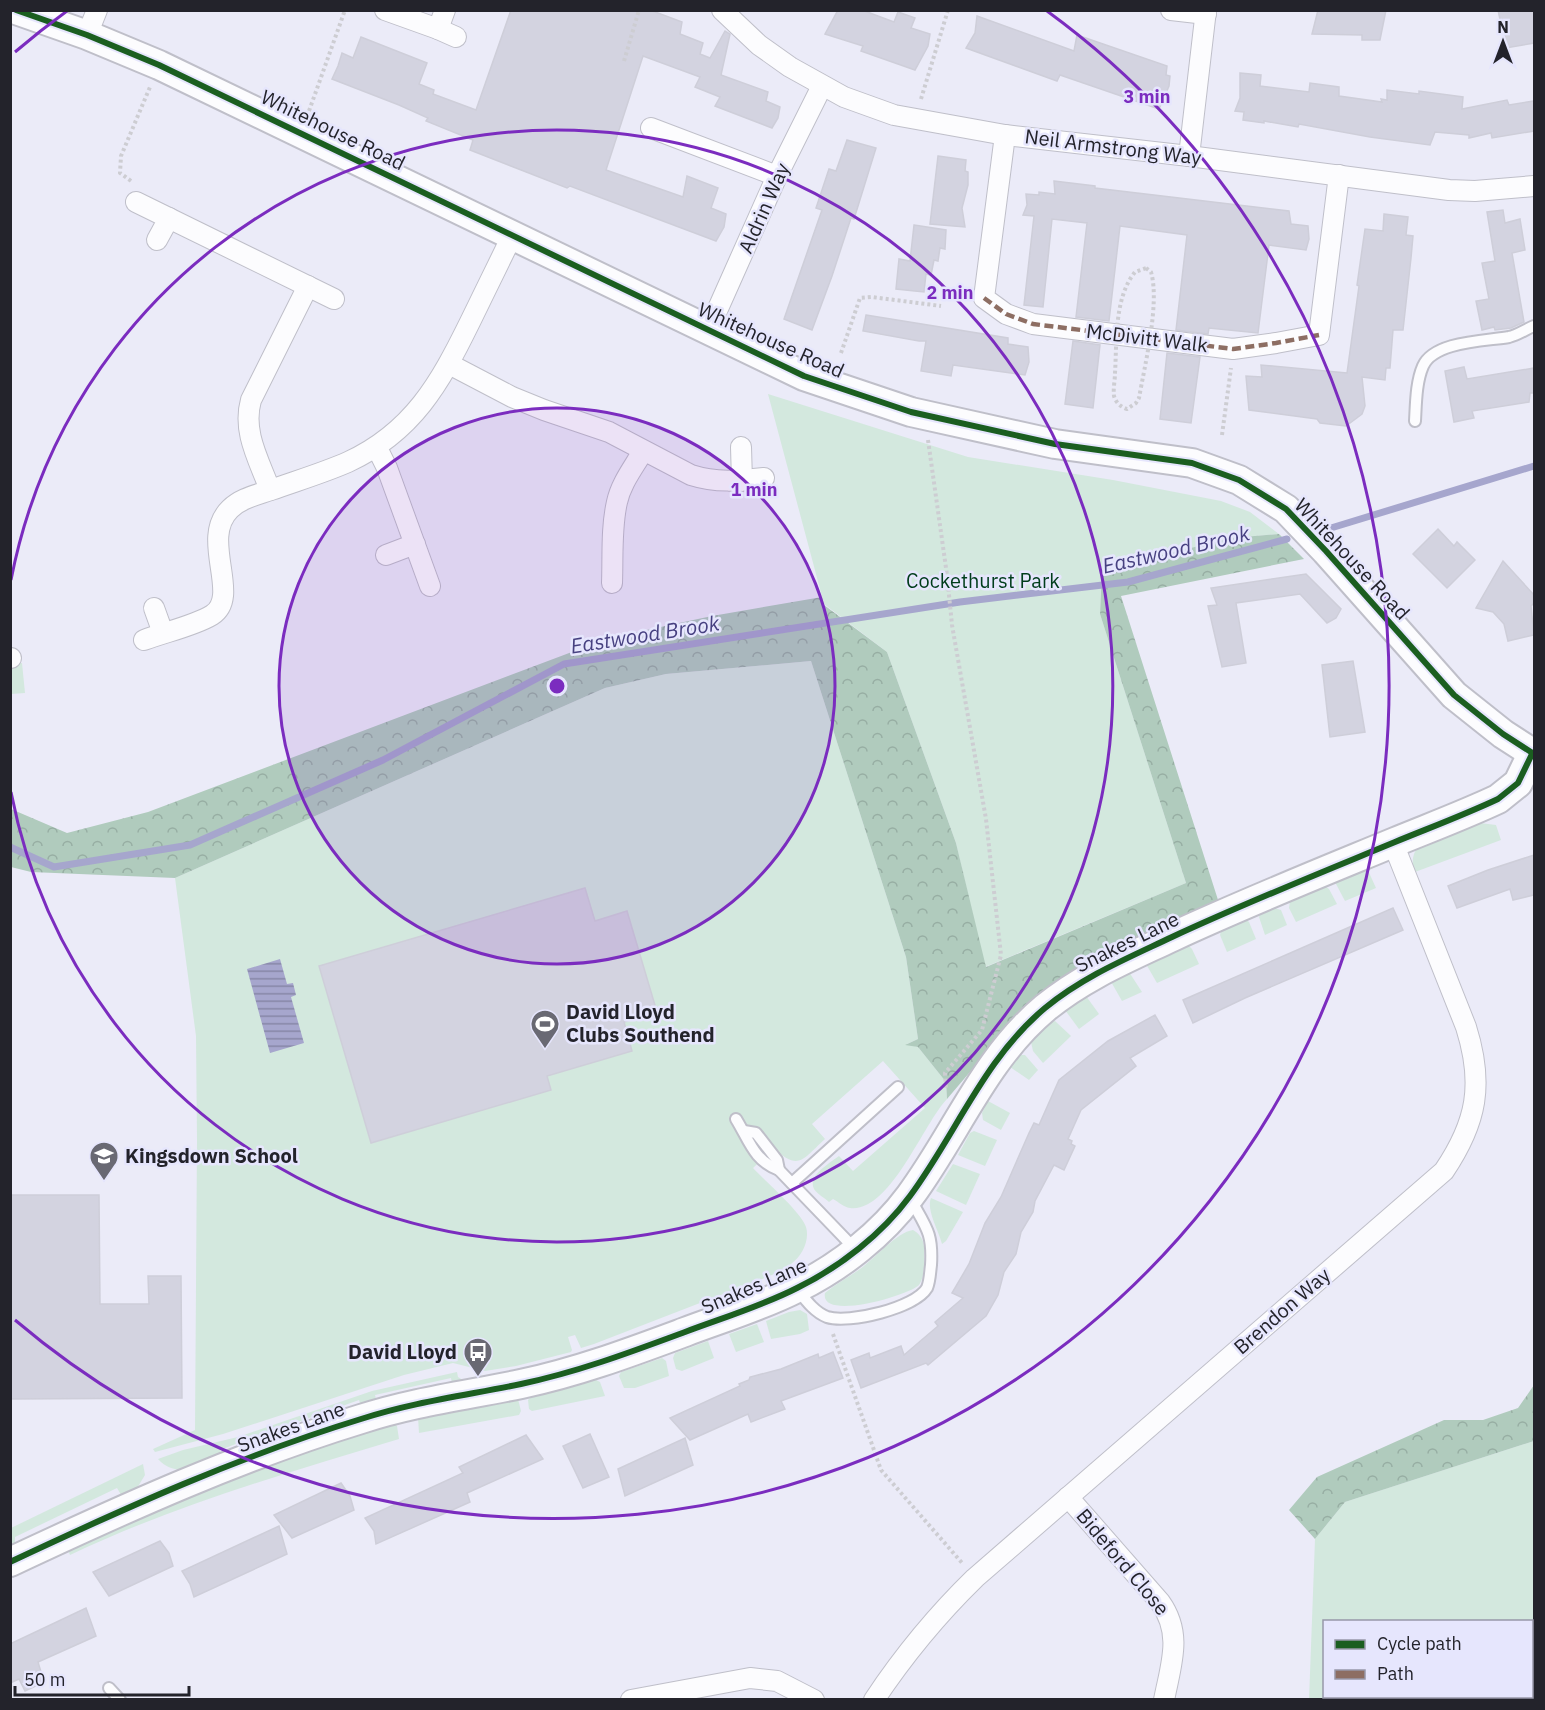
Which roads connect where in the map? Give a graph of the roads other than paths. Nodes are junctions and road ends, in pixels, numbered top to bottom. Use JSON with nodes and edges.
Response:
{"nodes":[{"id":1,"x":16,"y":10,"type":"edge"},
{"id":2,"x":385,"y":10,"type":"edge"},
{"id":3,"x":445,"y":10,"type":"edge"},
{"id":4,"x":722,"y":10,"type":"edge"},
{"id":5,"x":1171,"y":10,"type":"edge"},
{"id":6,"x":1206,"y":12,"type":"edge"},
{"id":7,"x":92,"y":23,"type":"edge"},
{"id":8,"x":438,"y":29,"type":"junction"},
{"id":9,"x":456,"y":37,"type":"dead end"},
{"id":10,"x":822,"y":86,"type":"junction"},
{"id":11,"x":651,"y":128,"type":"dead end"},
{"id":12,"x":1005,"y":135,"type":"junction"},
{"id":13,"x":1189,"y":156,"type":"junction"},
{"id":14,"x":1340,"y":175,"type":"junction"},
{"id":15,"x":777,"y":176,"type":"junction"},
{"id":16,"x":1534,"y":186,"type":"edge"},
{"id":17,"x":136,"y":201,"type":"road end"},
{"id":18,"x":169,"y":218,"type":"junction"},
{"id":19,"x":512,"y":236,"type":"junction"},
{"id":20,"x":158,"y":240,"type":"dead end"},
{"id":21,"x":308,"y":286,"type":"junction"},
{"id":22,"x":334,"y":299,"type":"dead end"},
{"id":23,"x":1534,"y":326,"type":"edge"},
{"id":24,"x":708,"y":332,"type":"junction"},
{"id":25,"x":449,"y":364,"type":"junction"},
{"id":26,"x":1415,"y":421,"type":"dead end"},
{"id":27,"x":741,"y":447,"type":"dead end"},
{"id":28,"x":377,"y":448,"type":"junction"},
{"id":29,"x":643,"y":451,"type":"junction"},
{"id":30,"x":764,"y":478,"type":"dead end"},
{"id":31,"x":742,"y":481,"type":"junction"},
{"id":32,"x":270,"y":490,"type":"junction"},
{"id":33,"x":415,"y":544,"type":"junction"},
{"id":34,"x":386,"y":555,"type":"dead end"},
{"id":35,"x":612,"y":583,"type":"dead end"},
{"id":36,"x":430,"y":586,"type":"dead end"},
{"id":37,"x":154,"y":608,"type":"dead end"},
{"id":38,"x":163,"y":633,"type":"junction"},
{"id":39,"x":144,"y":640,"type":"dead end"},
{"id":40,"x":1533,"y":754,"type":"edge"},
{"id":41,"x":1393,"y":843,"type":"junction"},
{"id":42,"x":898,"y":1087,"type":"dead end"},
{"id":43,"x":736,"y":1119,"type":"dead end"},
{"id":44,"x":792,"y":1183,"type":"junction"},
{"id":45,"x":909,"y":1197,"type":"junction"},
{"id":46,"x":856,"y":1250,"type":"junction"},
{"id":47,"x":797,"y":1288,"type":"junction"},
{"id":48,"x":1068,"y":1497,"type":"junction"},
{"id":49,"x":10,"y":1562,"type":"edge"},
{"id":50,"x":109,"y":1688,"type":"dead end"},
{"id":51,"x":120,"y":1700,"type":"edge"},
{"id":52,"x":631,"y":1700,"type":"edge"},
{"id":53,"x":814,"y":1700,"type":"edge"},
{"id":54,"x":874,"y":1700,"type":"edge"},
{"id":55,"x":1164,"y":1700,"type":"edge"}],
"edges":[{"from":1,"to":7,"type":"street","name":"Whitehouse Road"},
{"from":2,"to":8,"type":"street"},
{"from":3,"to":8,"type":"street"},
{"from":4,"to":10,"type":"street","name":"Neil Armstrong Way"},
{"from":5,"to":6,"type":"street"},
{"from":6,"to":13,"type":"street"},
{"from":7,"to":19,"type":"street","name":"Whitehouse Road"},
{"from":8,"to":9,"type":"street"},
{"from":10,"to":12,"type":"street","name":"Neil Armstrong Way"},
{"from":10,"to":15,"type":"street","name":"Aldrin Way"},
{"from":11,"to":15,"type":"street"},
{"from":12,"to":13,"type":"street","name":"Neil Armstrong Way"},
{"from":12,"to":14,"type":"street","name":"McDivitt Walk"},
{"from":13,"to":14,"type":"street","name":"Neil Armstrong Way"},
{"from":14,"to":16,"type":"street","name":"Neil Armstrong Way"},
{"from":15,"to":24,"type":"street","name":"Aldrin Way"},
{"from":17,"to":18,"type":"street"},
{"from":18,"to":20,"type":"street"},
{"from":18,"to":21,"type":"street"},
{"from":19,"to":24,"type":"street","name":"Whitehouse Road"},
{"from":19,"to":25,"type":"street"},
{"from":21,"to":22,"type":"street"},
{"from":21,"to":32,"type":"street"},
{"from":23,"to":26,"type":"lane"},
{"from":24,"to":40,"type":"street","name":"Whitehouse Road"},
{"from":25,"to":28,"type":"street"},
{"from":25,"to":29,"type":"street"},
{"from":27,"to":31,"type":"street"},
{"from":28,"to":32,"type":"street"},
{"from":28,"to":33,"type":"street"},
{"from":29,"to":31,"type":"street"},
{"from":29,"to":35,"type":"street"},
{"from":30,"to":31,"type":"street"},
{"from":32,"to":38,"type":"street"},
{"from":33,"to":34,"type":"street"},
{"from":33,"to":36,"type":"street"},
{"from":37,"to":38,"type":"street"},
{"from":38,"to":39,"type":"street"},
{"from":40,"to":41,"type":"street","name":"Snakes Lane"},
{"from":41,"to":45,"type":"street","name":"Snakes Lane"},
{"from":41,"to":48,"type":"street","name":"Brendon Way"},
{"from":42,"to":44,"type":"lane"},
{"from":43,"to":44,"type":"lane"},
{"from":44,"to":46,"type":"lane"},
{"from":45,"to":46,"type":"street","name":"Snakes Lane"},
{"from":45,"to":47,"type":"lane"},
{"from":46,"to":47,"type":"street","name":"Snakes Lane"},
{"from":47,"to":49,"type":"street","name":"Snakes Lane"},
{"from":48,"to":54,"type":"street","name":"Brendon Way"},
{"from":48,"to":55,"type":"street","name":"Bideford Close"},
{"from":50,"to":51,"type":"lane"},
{"from":52,"to":53,"type":"street"}]}
